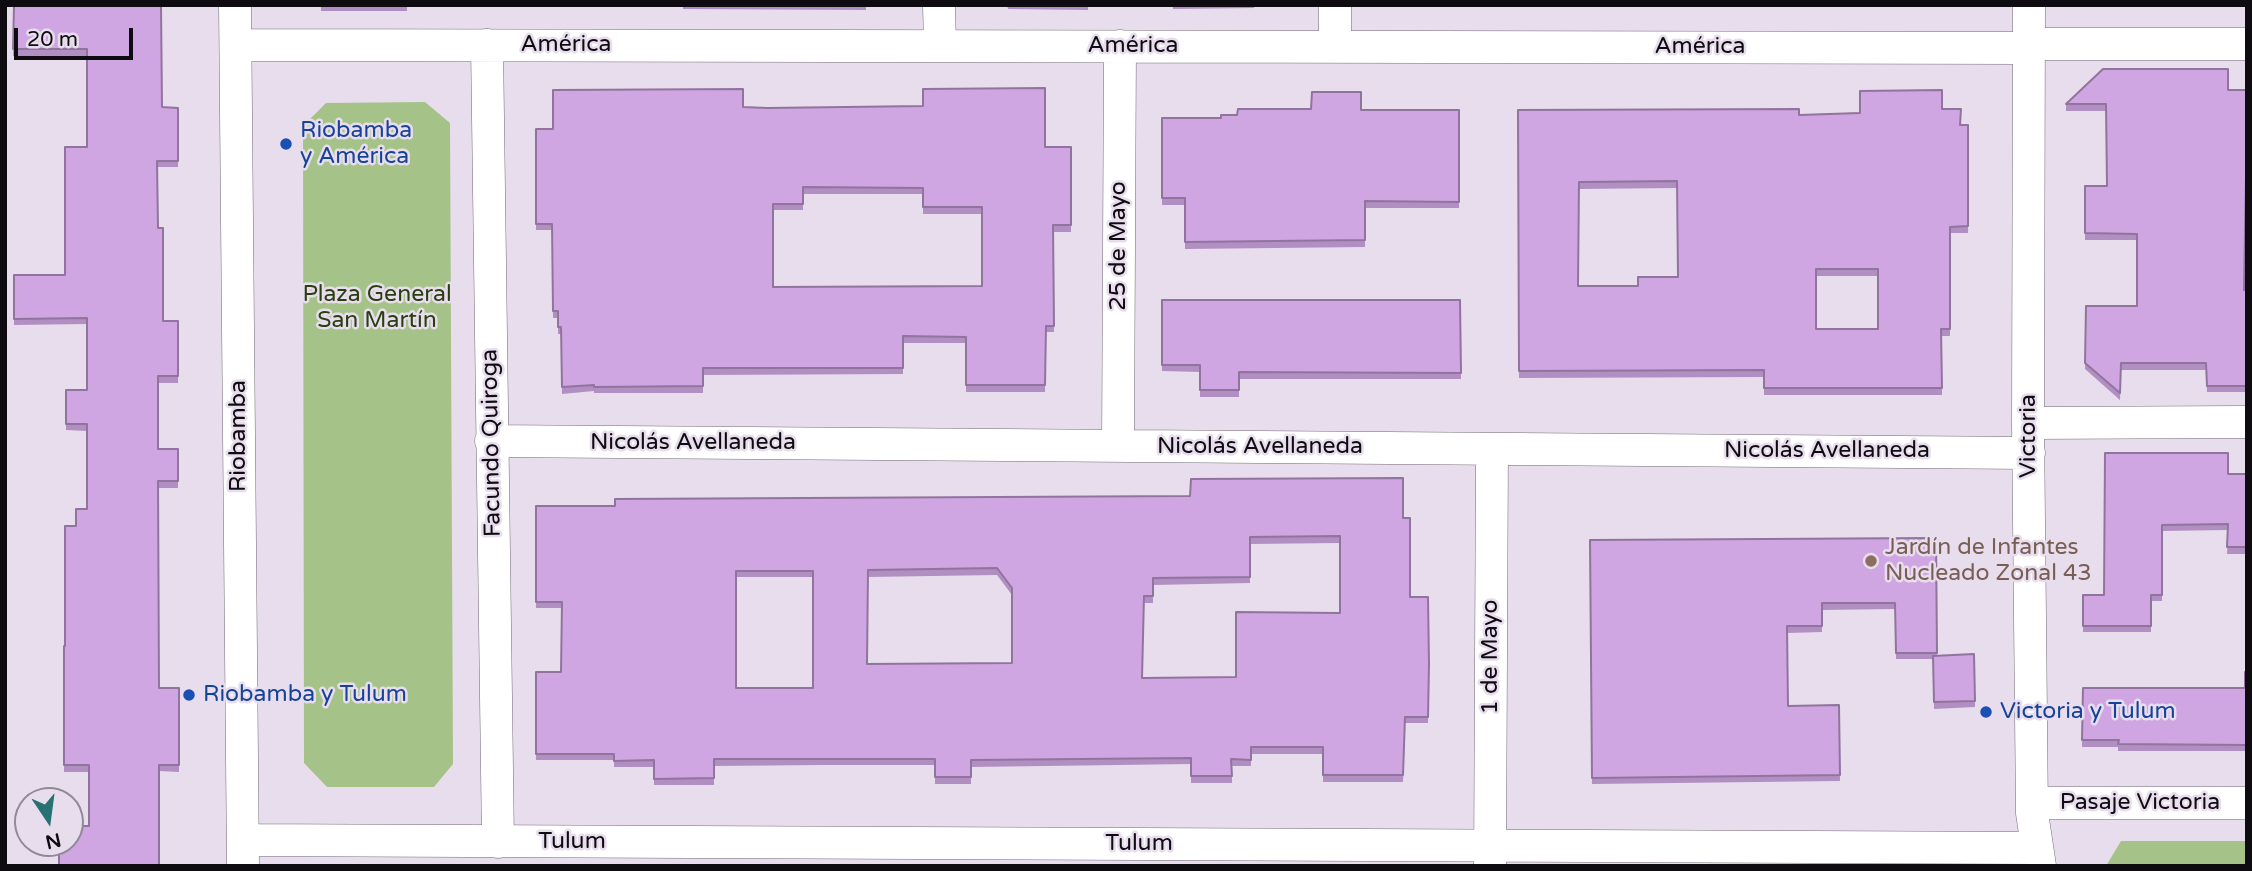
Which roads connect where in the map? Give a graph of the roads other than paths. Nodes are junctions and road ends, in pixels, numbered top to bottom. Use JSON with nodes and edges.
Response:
{"nodes":[{"id":1,"x":235,"y":5,"type":"edge"},
{"id":2,"x":939,"y":5,"type":"edge"},
{"id":3,"x":1335,"y":5,"type":"edge"},
{"id":4,"x":2029,"y":5,"type":"edge"},
{"id":5,"x":2247,"y":44,"type":"edge"},
{"id":6,"x":236,"y":45,"type":"junction"},
{"id":7,"x":487,"y":45,"type":"junction"},
{"id":8,"x":940,"y":46,"type":"junction"},
{"id":9,"x":1120,"y":46,"type":"junction"},
{"id":10,"x":2030,"y":46,"type":"junction"},
{"id":11,"x":1335,"y":47,"type":"junction"},
{"id":12,"x":2247,"y":422,"type":"edge"},
{"id":13,"x":2028,"y":438,"type":"junction"},
{"id":14,"x":491,"y":441,"type":"junction"},
{"id":15,"x":1118,"y":446,"type":"junction"},
{"id":16,"x":1492,"y":449,"type":"junction"},
{"id":17,"x":2032,"y":803,"type":"junction"},
{"id":18,"x":2247,"y":803,"type":"edge"},
{"id":19,"x":498,"y":842,"type":"junction"},
{"id":20,"x":243,"y":853,"type":"edge"},
{"id":21,"x":1490,"y":856,"type":"edge"},
{"id":22,"x":2038,"y":857,"type":"edge"}],
"edges":[{"from":1,"to":6,"type":"street","name":"Riobamba"},
{"from":2,"to":8,"type":"street"},
{"from":3,"to":11,"type":"street"},
{"from":4,"to":10,"type":"street","name":"Victoria"},
{"from":5,"to":10,"type":"street","name":"América"},
{"from":6,"to":7,"type":"street","name":"América"},
{"from":6,"to":20,"type":"street","name":"Riobamba"},
{"from":7,"to":8,"type":"street","name":"América"},
{"from":7,"to":14,"type":"street","name":"Facundo Quiroga"},
{"from":8,"to":9,"type":"street","name":"América"},
{"from":9,"to":11,"type":"street","name":"América"},
{"from":9,"to":15,"type":"street","name":"25 de Mayo"},
{"from":10,"to":11,"type":"street","name":"América"},
{"from":10,"to":13,"type":"street","name":"Victoria"},
{"from":12,"to":13,"type":"street","name":"Nicolás Avellaneda"},
{"from":13,"to":16,"type":"street","name":"Nicolás Avellaneda"},
{"from":13,"to":17,"type":"street","name":"Victoria"},
{"from":14,"to":15,"type":"street","name":"Nicolás Avellaneda"},
{"from":14,"to":19,"type":"street","name":"Facundo Quiroga"},
{"from":15,"to":16,"type":"street","name":"Nicolás Avellaneda"},
{"from":16,"to":21,"type":"street","name":"1 de Mayo"},
{"from":17,"to":18,"type":"street","name":"Pasaje Victoria"},
{"from":17,"to":22,"type":"street","name":"Victoria"},
{"from":19,"to":20,"type":"street","name":"Tulum"},
{"from":19,"to":21,"type":"street","name":"Tulum"},
{"from":21,"to":22,"type":"street","name":"Tulum"}]}
